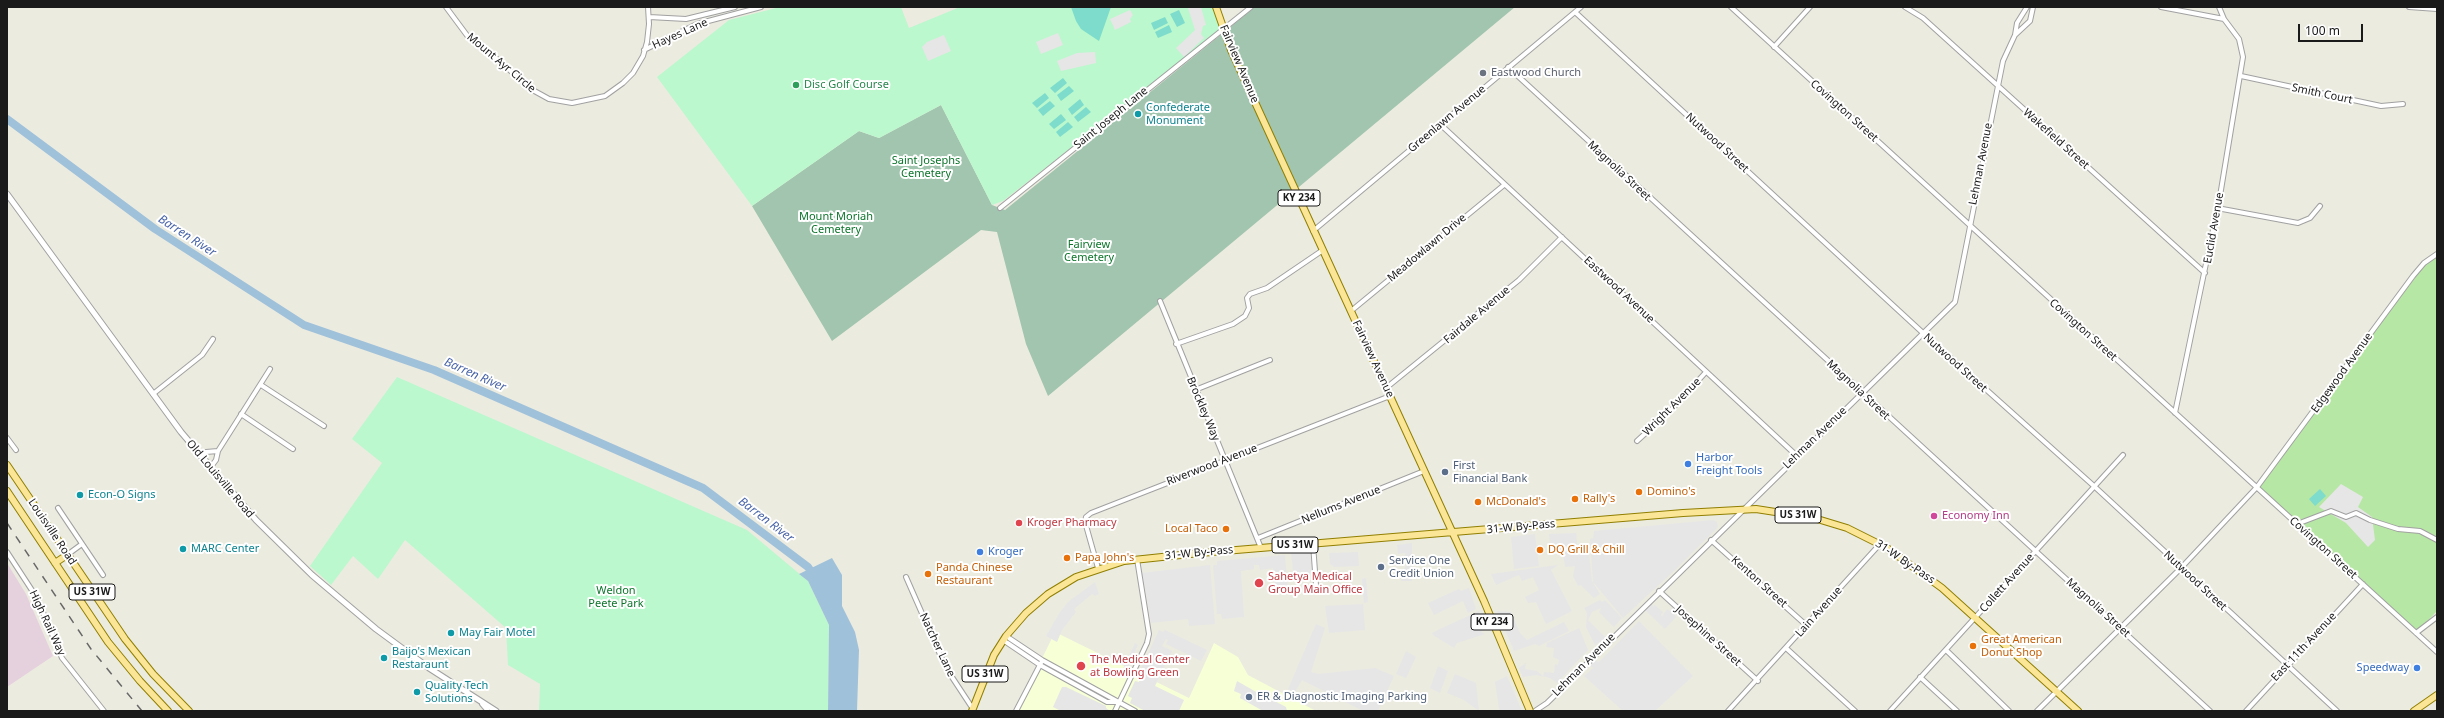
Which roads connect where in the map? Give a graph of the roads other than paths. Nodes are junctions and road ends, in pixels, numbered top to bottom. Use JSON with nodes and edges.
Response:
{"nodes":[{"id":1,"x":446,"y":7,"type":"edge"},
{"id":2,"x":648,"y":7,"type":"edge"},
{"id":3,"x":735,"y":7,"type":"edge"},
{"id":4,"x":761,"y":7,"type":"edge"},
{"id":5,"x":1216,"y":7,"type":"edge"},
{"id":6,"x":1251,"y":7,"type":"edge"},
{"id":7,"x":1581,"y":7,"type":"edge"},
{"id":8,"x":1730,"y":7,"type":"edge"},
{"id":9,"x":1810,"y":7,"type":"edge"},
{"id":10,"x":1905,"y":7,"type":"edge"},
{"id":11,"x":2027,"y":7,"type":"edge"},
{"id":12,"x":2034,"y":7,"type":"edge"},
{"id":13,"x":2161,"y":7,"type":"edge"},
{"id":14,"x":2219,"y":7,"type":"edge"},
{"id":15,"x":2409,"y":7,"type":"edge"},
{"id":16,"x":2437,"y":10,"type":"edge"},
{"id":17,"x":1575,"y":12,"type":"junction"},
{"id":18,"x":649,"y":17,"type":"junction"},
{"id":19,"x":2224,"y":19,"type":"junction"},
{"id":20,"x":1223,"y":29,"type":"junction"},
{"id":21,"x":2015,"y":35,"type":"junction"},
{"id":22,"x":1774,"y":47,"type":"junction"},
{"id":23,"x":644,"y":50,"type":"junction"},
{"id":24,"x":1508,"y":67,"type":"junction"},
{"id":25,"x":2241,"y":76,"type":"junction"},
{"id":26,"x":1998,"y":86,"type":"junction"},
{"id":27,"x":2403,"y":104,"type":"dead end"},
{"id":28,"x":1441,"y":125,"type":"junction"},
{"id":29,"x":1504,"y":185,"type":"junction"},
{"id":30,"x":7,"y":194,"type":"edge"},
{"id":31,"x":2320,"y":206,"type":"dead end"},
{"id":32,"x":1000,"y":208,"type":"dead end"},
{"id":33,"x":2218,"y":208,"type":"junction"},
{"id":34,"x":1969,"y":226,"type":"junction"},
{"id":35,"x":1313,"y":231,"type":"junction"},
{"id":36,"x":1562,"y":238,"type":"junction"},
{"id":37,"x":1323,"y":250,"type":"junction"},
{"id":38,"x":2437,"y":254,"type":"edge"},
{"id":39,"x":2205,"y":273,"type":"junction"},
{"id":40,"x":1160,"y":301,"type":"dead end"},
{"id":41,"x":1350,"y":311,"type":"junction"},
{"id":42,"x":1923,"y":334,"type":"junction"},
{"id":43,"x":213,"y":339,"type":"dead end"},
{"id":44,"x":1176,"y":344,"type":"junction"},
{"id":45,"x":1270,"y":360,"type":"dead end"},
{"id":46,"x":270,"y":369,"type":"dead end"},
{"id":47,"x":1706,"y":372,"type":"junction"},
{"id":48,"x":261,"y":384,"type":"junction"},
{"id":49,"x":1386,"y":388,"type":"junction"},
{"id":50,"x":1196,"y":390,"type":"junction"},
{"id":51,"x":153,"y":394,"type":"junction"},
{"id":52,"x":1862,"y":394,"type":"junction"},
{"id":53,"x":1390,"y":396,"type":"junction"},
{"id":54,"x":2175,"y":413,"type":"junction"},
{"id":55,"x":241,"y":414,"type":"junction"},
{"id":56,"x":324,"y":426,"type":"dead end"},
{"id":57,"x":7,"y":438,"type":"edge"},
{"id":58,"x":1637,"y":441,"type":"dead end"},
{"id":59,"x":293,"y":449,"type":"dead end"},
{"id":60,"x":16,"y":450,"type":"dead end"},
{"id":61,"x":218,"y":451,"type":"junction"},
{"id":62,"x":2123,"y":455,"type":"dead end"},
{"id":63,"x":200,"y":456,"type":"junction"},
{"id":64,"x":1797,"y":456,"type":"junction"},
{"id":65,"x":1225,"y":460,"type":"junction"},
{"id":66,"x":7,"y":465,"type":"edge"},
{"id":67,"x":210,"y":469,"type":"junction"},
{"id":68,"x":1424,"y":471,"type":"junction"},
{"id":69,"x":2095,"y":487,"type":"junction"},
{"id":70,"x":2257,"y":487,"type":"junction"},
{"id":71,"x":7,"y":491,"type":"edge"},
{"id":72,"x":58,"y":508,"type":"dead end"},
{"id":73,"x":1742,"y":509,"type":"junction"},
{"id":74,"x":2297,"y":524,"type":"junction"},
{"id":75,"x":1452,"y":533,"type":"junction"},
{"id":76,"x":1258,"y":538,"type":"junction"},
{"id":77,"x":1711,"y":540,"type":"junction"},
{"id":78,"x":2437,"y":540,"type":"edge"},
{"id":79,"x":82,"y":544,"type":"junction"},
{"id":80,"x":1313,"y":544,"type":"junction"},
{"id":81,"x":1880,"y":544,"type":"junction"},
{"id":82,"x":1261,"y":548,"type":"junction"},
{"id":83,"x":7,"y":552,"type":"edge"},
{"id":84,"x":2035,"y":552,"type":"junction"},
{"id":85,"x":67,"y":555,"type":"junction"},
{"id":86,"x":1137,"y":559,"type":"junction"},
{"id":87,"x":55,"y":563,"type":"junction"},
{"id":88,"x":1098,"y":568,"type":"junction"},
{"id":89,"x":2181,"y":568,"type":"junction"},
{"id":90,"x":103,"y":575,"type":"dead end"},
{"id":91,"x":906,"y":577,"type":"dead end"},
{"id":92,"x":2362,"y":584,"type":"junction"},
{"id":93,"x":1316,"y":585,"type":"dead end"},
{"id":94,"x":1659,"y":591,"type":"junction"},
{"id":95,"x":2437,"y":616,"type":"edge"},
{"id":96,"x":1975,"y":618,"type":"junction"},
{"id":97,"x":1806,"y":625,"type":"junction"},
{"id":98,"x":2120,"y":629,"type":"junction"},
{"id":99,"x":2416,"y":633,"type":"junction"},
{"id":100,"x":1005,"y":638,"type":"junction"},
{"id":101,"x":1786,"y":648,"type":"junction"},
{"id":102,"x":1946,"y":650,"type":"junction"},
{"id":103,"x":2437,"y":652,"type":"edge"},
{"id":104,"x":1042,"y":660,"type":"junction"},
{"id":105,"x":1040,"y":665,"type":"junction"},
{"id":106,"x":2288,"y":665,"type":"junction"},
{"id":107,"x":1920,"y":677,"type":"junction"},
{"id":108,"x":1758,"y":680,"type":"junction"},
{"id":109,"x":2056,"y":691,"type":"junction"},
{"id":110,"x":2437,"y":694,"type":"edge"},
{"id":111,"x":478,"y":700,"type":"junction"},
{"id":112,"x":1119,"y":702,"type":"junction"},
{"id":113,"x":972,"y":710,"type":"edge"},
{"id":114,"x":104,"y":711,"type":"edge"},
{"id":115,"x":168,"y":711,"type":"edge"},
{"id":116,"x":189,"y":711,"type":"edge"},
{"id":117,"x":488,"y":711,"type":"edge"},
{"id":118,"x":496,"y":711,"type":"edge"},
{"id":119,"x":1016,"y":711,"type":"edge"},
{"id":120,"x":1115,"y":711,"type":"edge"},
{"id":121,"x":1135,"y":711,"type":"edge"},
{"id":122,"x":1530,"y":711,"type":"edge"},
{"id":123,"x":1535,"y":711,"type":"edge"},
{"id":124,"x":1728,"y":711,"type":"edge"},
{"id":125,"x":1855,"y":711,"type":"edge"},
{"id":126,"x":1890,"y":711,"type":"edge"},
{"id":127,"x":1957,"y":711,"type":"edge"},
{"id":128,"x":2009,"y":711,"type":"edge"},
{"id":129,"x":2036,"y":711,"type":"edge"},
{"id":130,"x":2078,"y":711,"type":"edge"},
{"id":131,"x":2210,"y":711,"type":"edge"},
{"id":132,"x":2246,"y":711,"type":"edge"},
{"id":133,"x":2337,"y":711,"type":"edge"},
{"id":134,"x":2414,"y":711,"type":"edge"}],
"edges":[{"from":1,"to":23,"type":"street","name":"Mount Ayr Circle"},
{"from":2,"to":18,"type":"street","name":"Mount Ayr Circle"},
{"from":3,"to":18,"type":"street","name":"Hayes Lane"},
{"from":4,"to":23,"type":"street","name":"Hayes Lane"},
{"from":5,"to":20,"type":"main road","name":"Fairview Avenue","number":"KY 234"},
{"from":6,"to":20,"type":"street","name":"Saint Joseph Lane"},
{"from":7,"to":17,"type":"street","name":"Greenlawn Avenue"},
{"from":8,"to":22,"type":"street","name":"Covington Street"},
{"from":9,"to":22,"type":"street"},
{"from":10,"to":26,"type":"street","name":"Wakefield Street"},
{"from":11,"to":21,"type":"street"},
{"from":12,"to":21,"type":"street"},
{"from":13,"to":19,"type":"street"},
{"from":14,"to":19,"type":"street"},
{"from":15,"to":16,"type":"street"},
{"from":17,"to":24,"type":"street","name":"Greenlawn Avenue"},
{"from":17,"to":42,"type":"street","name":"Nutwood Street"},
{"from":18,"to":23,"type":"street","name":"Mount Ayr Circle"},
{"from":19,"to":25,"type":"street","name":"Euclid Avenue"},
{"from":20,"to":32,"type":"street","name":"Saint Joseph Lane"},
{"from":20,"to":35,"type":"main road","name":"Fairview Avenue","number":"KY 234"},
{"from":21,"to":26,"type":"street","name":"Lehman Avenue"},
{"from":22,"to":34,"type":"street","name":"Covington Street"},
{"from":24,"to":28,"type":"street","name":"Greenlawn Avenue"},
{"from":24,"to":52,"type":"street","name":"Magnolia Street"},
{"from":25,"to":27,"type":"street","name":"Smith Court"},
{"from":25,"to":33,"type":"street","name":"Euclid Avenue"},
{"from":26,"to":34,"type":"street","name":"Lehman Avenue"},
{"from":26,"to":39,"type":"street","name":"Wakefield Street"},
{"from":28,"to":29,"type":"street","name":"Eastwood Avenue"},
{"from":28,"to":35,"type":"street","name":"Greenlawn Avenue"},
{"from":29,"to":36,"type":"street","name":"Eastwood Avenue"},
{"from":29,"to":41,"type":"street","name":"Meadowlawn Drive"},
{"from":30,"to":51,"type":"street","name":"Old Louisville Road"},
{"from":31,"to":33,"type":"street"},
{"from":33,"to":39,"type":"street","name":"Euclid Avenue"},
{"from":34,"to":42,"type":"street","name":"Lehman Avenue"},
{"from":34,"to":54,"type":"street","name":"Covington Street"},
{"from":35,"to":37,"type":"main road","name":"Fairview Avenue","number":"KY 234"},
{"from":36,"to":47,"type":"street","name":"Eastwood Avenue"},
{"from":36,"to":49,"type":"street","name":"Fairdale Avenue"},
{"from":37,"to":41,"type":"main road","name":"Fairview Avenue","number":"KY 234"},
{"from":37,"to":44,"type":"street"},
{"from":38,"to":70,"type":"street","name":"Edgewood Avenue"},
{"from":39,"to":54,"type":"street","name":"Euclid Avenue"},
{"from":40,"to":44,"type":"street","name":"Brockley Way"},
{"from":41,"to":49,"type":"main road","name":"Fairview Avenue","number":"KY 234"},
{"from":42,"to":52,"type":"street","name":"Lehman Avenue"},
{"from":42,"to":69,"type":"street","name":"Nutwood Street"},
{"from":43,"to":51,"type":"street"},
{"from":44,"to":50,"type":"street","name":"Brockley Way"},
{"from":45,"to":50,"type":"street"},
{"from":46,"to":48,"type":"street"},
{"from":47,"to":58,"type":"street","name":"Wright Avenue"},
{"from":47,"to":64,"type":"street","name":"Eastwood Avenue"},
{"from":48,"to":55,"type":"street"},
{"from":48,"to":56,"type":"street"},
{"from":49,"to":53,"type":"main road","name":"Fairview Avenue","number":"KY 234"},
{"from":50,"to":65,"type":"street","name":"Brockley Way"},
{"from":51,"to":63,"type":"street","name":"Old Louisville Road"},
{"from":52,"to":64,"type":"street","name":"Lehman Avenue"},
{"from":52,"to":84,"type":"street","name":"Magnolia Street"},
{"from":53,"to":65,"type":"street","name":"Riverwood Avenue"},
{"from":53,"to":68,"type":"main road","name":"Fairview Avenue","number":"KY 234"},
{"from":54,"to":70,"type":"street","name":"Covington Street"},
{"from":55,"to":59,"type":"street"},
{"from":55,"to":61,"type":"street"},
{"from":57,"to":60,"type":"street"},
{"from":61,"to":63,"type":"street"},
{"from":61,"to":67,"type":"street"},
{"from":62,"to":69,"type":"street","name":"Collett Avenue"},
{"from":63,"to":67,"type":"street","name":"Old Louisville Road"},
{"from":64,"to":73,"type":"street","name":"Lehman Avenue"},
{"from":65,"to":76,"type":"street","name":"Brockley Way"},
{"from":65,"to":88,"type":"street","name":"Riverwood Avenue"},
{"from":66,"to":85,"type":"main road","name":"Louisville Road","number":"US 31W"},
{"from":67,"to":111,"type":"street","name":"Old Louisville Road"},
{"from":68,"to":75,"type":"main road","name":"Fairview Avenue","number":"KY 234"},
{"from":68,"to":76,"type":"street","name":"Nellums Avenue"},
{"from":69,"to":84,"type":"street","name":"Collett Avenue"},
{"from":69,"to":89,"type":"street","name":"Nutwood Street"},
{"from":70,"to":74,"type":"street","name":"Covington Street"},
{"from":70,"to":89,"type":"street","name":"Edgewood Avenue"},
{"from":71,"to":87,"type":"main road","name":"Louisville Road","number":"US 31W"},
{"from":72,"to":79,"type":"street"},
{"from":73,"to":75,"type":"main road","name":"31-W By-Pass","number":"US 31W"},
{"from":73,"to":77,"type":"street","name":"Lehman Avenue"},
{"from":73,"to":81,"type":"main road","name":"31-W By-Pass","number":"US 31W"},
{"from":74,"to":78,"type":"street"},
{"from":74,"to":92,"type":"street","name":"Covington Street"},
{"from":75,"to":80,"type":"main road","name":"31-W By-Pass","number":"US 31W"},
{"from":75,"to":122,"type":"main road","name":"Fairview Avenue","number":"KY 234"},
{"from":76,"to":82,"type":"street","name":"Brockley Way"},
{"from":77,"to":94,"type":"street","name":"Lehman Avenue"},
{"from":77,"to":97,"type":"street","name":"Kenton Street"},
{"from":79,"to":85,"type":"street"},
{"from":79,"to":90,"type":"street"},
{"from":80,"to":82,"type":"main road","name":"31-W By-Pass","number":"US 31W"},
{"from":80,"to":93,"type":"street"},
{"from":81,"to":96,"type":"main road","name":"31-W By-Pass","number":"US 31W"},
{"from":81,"to":97,"type":"street","name":"Lain Avenue"},
{"from":82,"to":86,"type":"main road","name":"31-W By-Pass","number":"US 31W"},
{"from":83,"to":114,"type":"street","name":"High Rail Way"},
{"from":84,"to":96,"type":"street","name":"Collett Avenue"},
{"from":84,"to":98,"type":"street","name":"Magnolia Street"},
{"from":85,"to":87,"type":"main road"},
{"from":85,"to":116,"type":"main road","name":"Louisville Road","number":"US 31W"},
{"from":86,"to":88,"type":"main road","name":"31-W By-Pass","number":"US 31W"},
{"from":86,"to":112,"type":"street"},
{"from":87,"to":115,"type":"main road","name":"Louisville Road","number":"US 31W"},
{"from":88,"to":100,"type":"main road","name":"31-W By-Pass","number":"US 31W"},
{"from":89,"to":98,"type":"street","name":"Edgewood Avenue"},
{"from":89,"to":106,"type":"street","name":"Nutwood Street"},
{"from":91,"to":113,"type":"street","name":"Natcher Lane"},
{"from":92,"to":99,"type":"street","name":"Covington Street"},
{"from":92,"to":106,"type":"street","name":"East 11th Avenue"},
{"from":94,"to":108,"type":"street","name":"Josephine Street"},
{"from":94,"to":123,"type":"street","name":"Lehman Avenue"},
{"from":95,"to":99,"type":"street"},
{"from":96,"to":102,"type":"street","name":"Collett Avenue"},
{"from":96,"to":109,"type":"main road","name":"31-W By-Pass","number":"US 31W"},
{"from":97,"to":101,"type":"street","name":"Lain Avenue"},
{"from":98,"to":109,"type":"street","name":"Edgewood Avenue"},
{"from":98,"to":131,"type":"street","name":"Magnolia Street"},
{"from":99,"to":103,"type":"street","name":"Covington Street"},
{"from":100,"to":104,"type":"street"},
{"from":100,"to":105,"type":"street"},
{"from":100,"to":113,"type":"main road","name":"31-W By-Pass","number":"US 31W"},
{"from":101,"to":108,"type":"street","name":"Lain Avenue"},
{"from":101,"to":125,"type":"street"},
{"from":102,"to":107,"type":"street","name":"Collett Avenue"},
{"from":102,"to":128,"type":"street"},
{"from":104,"to":105,"type":"street"},
{"from":104,"to":112,"type":"street"},
{"from":105,"to":112,"type":"street"},
{"from":105,"to":119,"type":"street"},
{"from":106,"to":132,"type":"street","name":"East 11th Avenue"},
{"from":106,"to":133,"type":"street","name":"Nutwood Street"},
{"from":107,"to":126,"type":"street","name":"Collett Avenue"},
{"from":107,"to":127,"type":"street"},
{"from":108,"to":124,"type":"street","name":"Lain Avenue"},
{"from":109,"to":129,"type":"street","name":"Edgewood Avenue"},
{"from":109,"to":130,"type":"main road","name":"31-W By-Pass","number":"US 31W"},
{"from":110,"to":134,"type":"main road"},
{"from":111,"to":117,"type":"street","name":"Old Louisville Road"},
{"from":111,"to":118,"type":"street"},
{"from":112,"to":120,"type":"street"},
{"from":112,"to":121,"type":"street"}]}
